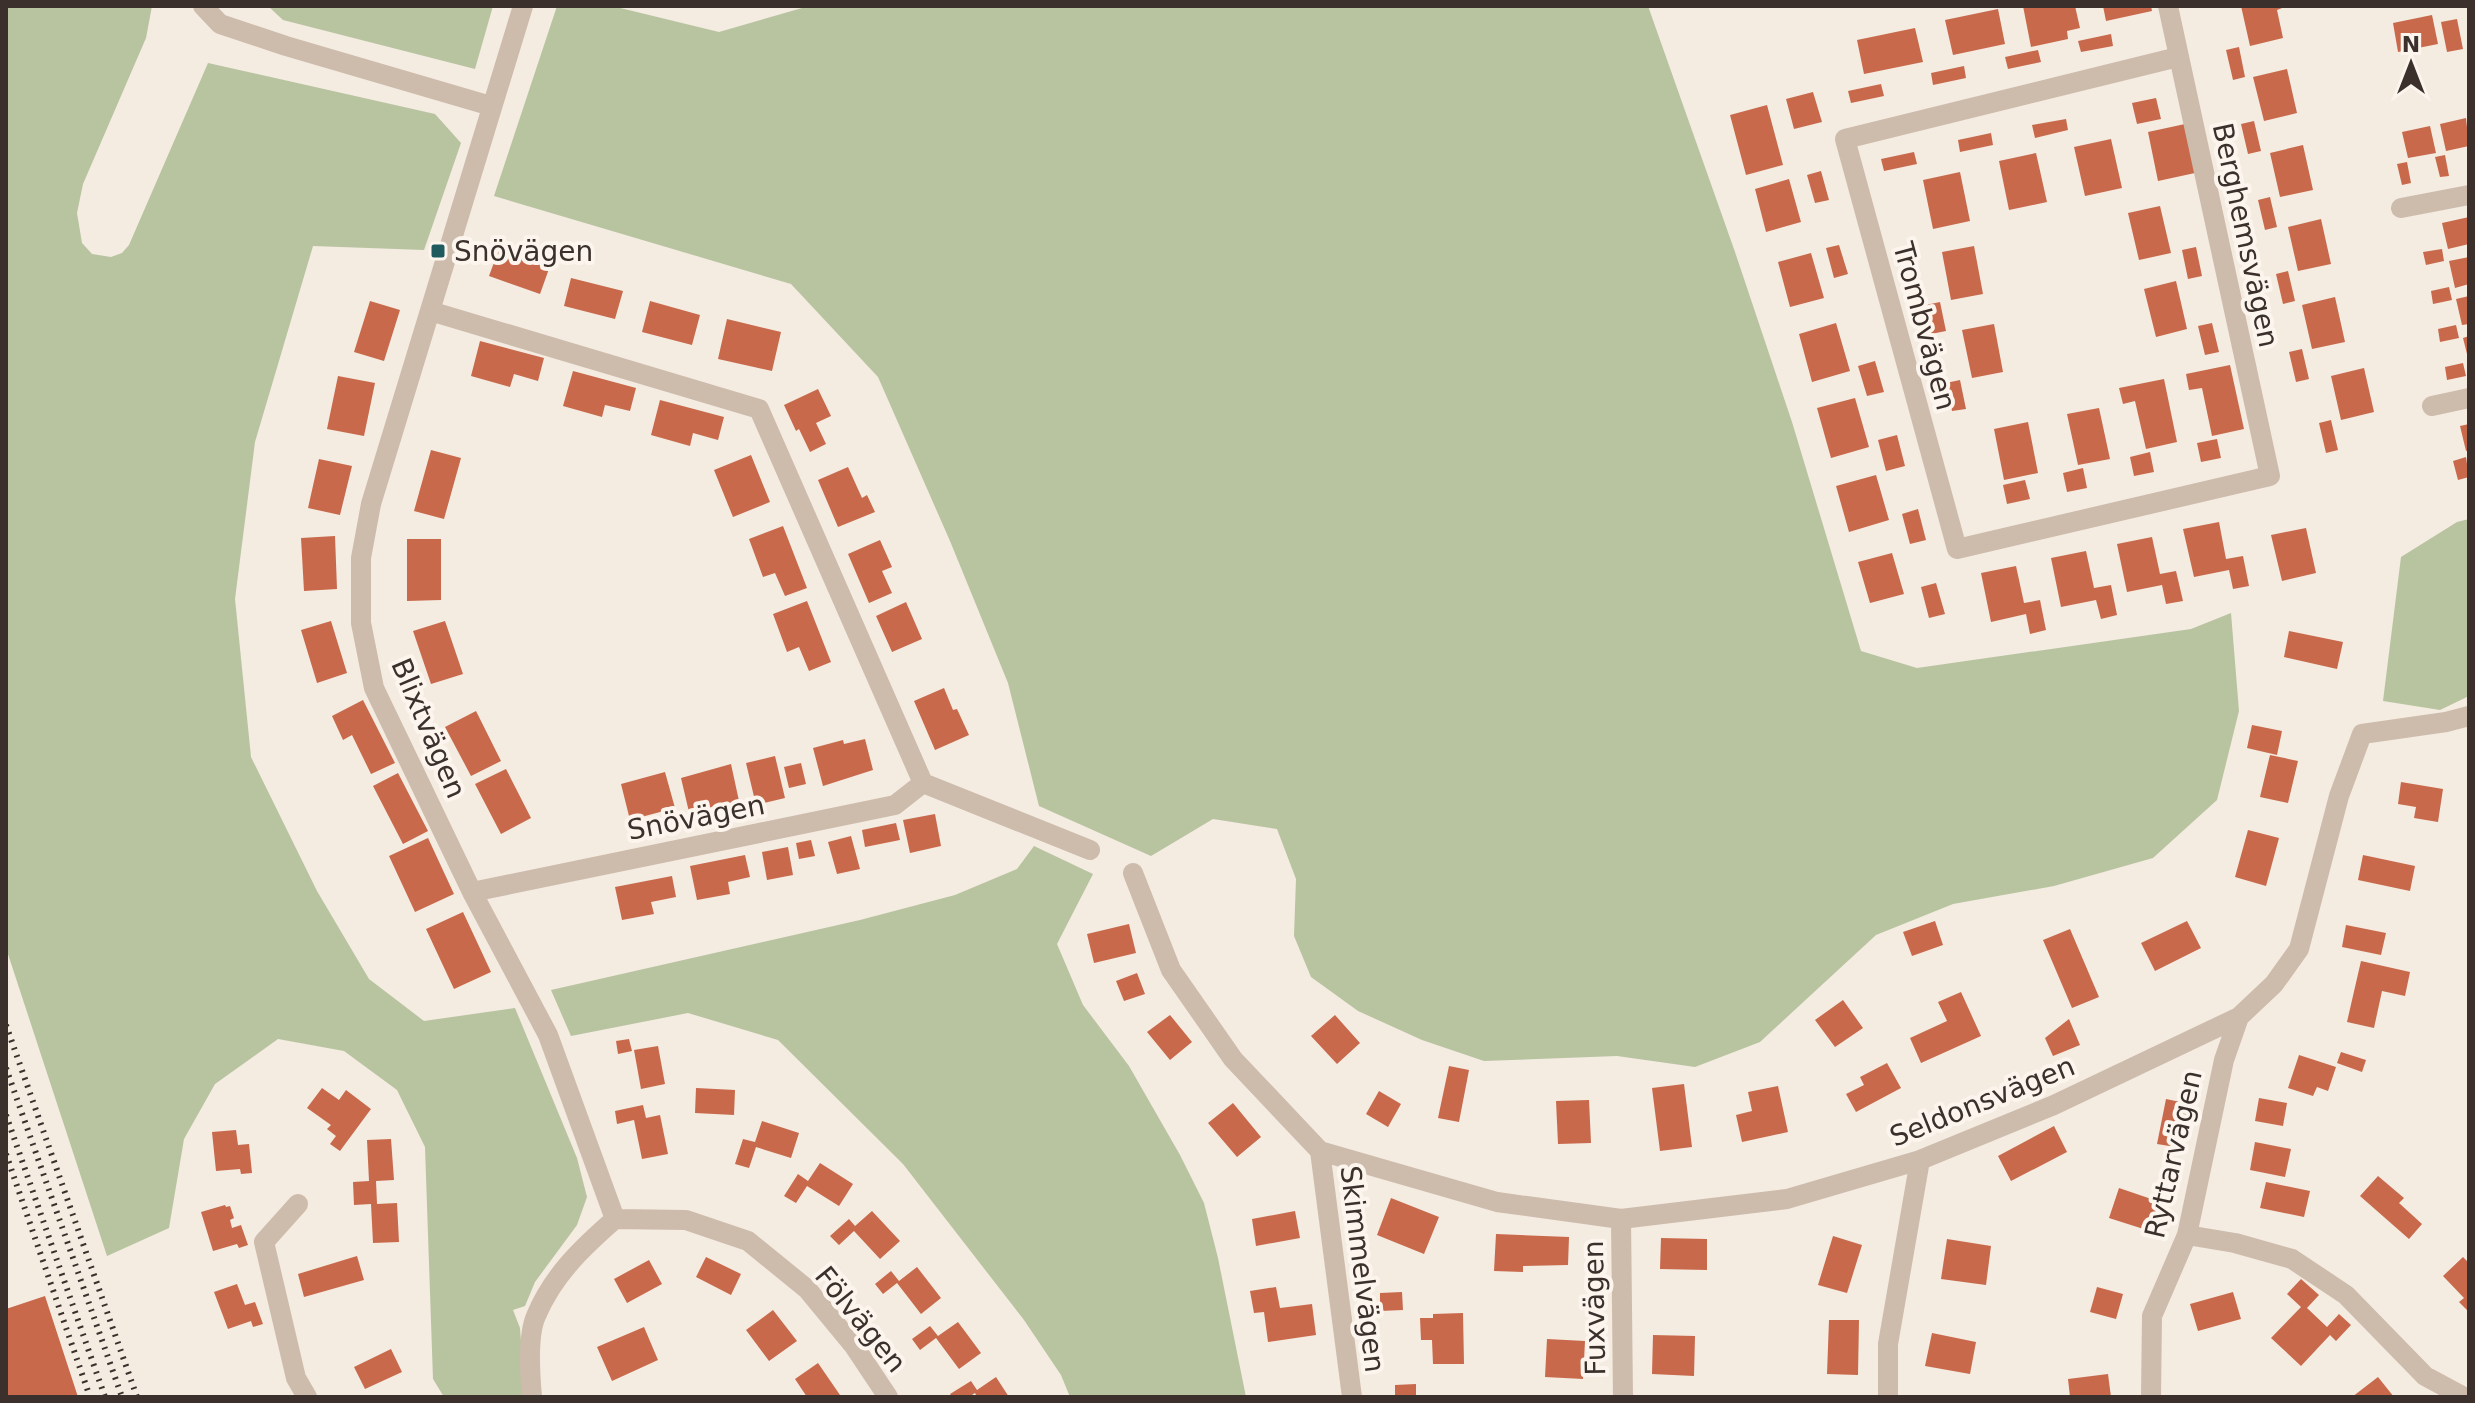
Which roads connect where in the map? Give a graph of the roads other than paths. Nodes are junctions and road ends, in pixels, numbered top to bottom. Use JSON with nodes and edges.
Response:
{"nodes":[{"id":1,"x":203,"y":6,"type":"edge"},
{"id":2,"x":523,"y":6,"type":"edge"},
{"id":3,"x":2168,"y":6,"type":"edge"},
{"id":4,"x":2178,"y":57,"type":"junction"},
{"id":5,"x":491,"y":106,"type":"junction"},
{"id":6,"x":2469,"y":195,"type":"edge"},
{"id":7,"x":2401,"y":208,"type":"dead end"},
{"id":8,"x":430,"y":311,"type":"junction"},
{"id":9,"x":2469,"y":398,"type":"edge"},
{"id":10,"x":2432,"y":406,"type":"dead end"},
{"id":11,"x":2270,"y":476,"type":"joint"},
{"id":12,"x":2469,"y":716,"type":"edge"},
{"id":13,"x":923,"y":783,"type":"junction"},
{"id":14,"x":1090,"y":850,"type":"dead end"},
{"id":15,"x":1133,"y":873,"type":"dead end"},
{"id":16,"x":472,"y":892,"type":"junction"},
{"id":17,"x":2239,"y":1017,"type":"junction"},
{"id":18,"x":1320,"y":1151,"type":"junction"},
{"id":19,"x":1920,"y":1160,"type":"junction"},
{"id":20,"x":298,"y":1204,"type":"dead end"},
{"id":21,"x":615,"y":1219,"type":"junction"},
{"id":22,"x":1621,"y":1219,"type":"junction"},
{"id":23,"x":2187,"y":1235,"type":"junction"},
{"id":24,"x":307,"y":1397,"type":"edge"},
{"id":25,"x":532,"y":1397,"type":"edge"},
{"id":26,"x":888,"y":1397,"type":"edge"},
{"id":27,"x":1352,"y":1397,"type":"edge"},
{"id":28,"x":1623,"y":1397,"type":"edge"},
{"id":29,"x":1888,"y":1397,"type":"edge"},
{"id":30,"x":2151,"y":1397,"type":"edge"},
{"id":31,"x":2464,"y":1397,"type":"edge"}],
"edges":[{"from":1,"to":5,"type":"street"},
{"from":2,"to":5,"type":"street","name":"Blixtvägen"},
{"from":3,"to":4,"type":"street","name":"Berghemsvägen"},
{"from":4,"to":11,"type":"street","name":"Berghemsvägen"},
{"from":4,"to":11,"type":"street","name":"Trombvägen"},
{"from":5,"to":8,"type":"street","name":"Blixtvägen"},
{"from":6,"to":7,"type":"street"},
{"from":8,"to":13,"type":"street"},
{"from":8,"to":16,"type":"street","name":"Blixtvägen"},
{"from":9,"to":10,"type":"street"},
{"from":12,"to":17,"type":"street","name":"Seldonsvägen"},
{"from":13,"to":14,"type":"street"},
{"from":13,"to":16,"type":"street","name":"Snövägen"},
{"from":15,"to":18,"type":"street","name":"Skimmelvägen"},
{"from":16,"to":21,"type":"street","name":"Blixtvägen"},
{"from":17,"to":19,"type":"street","name":"Seldonsvägen"},
{"from":17,"to":23,"type":"street","name":"Ryttarvägen"},
{"from":18,"to":22,"type":"street","name":"Seldonsvägen"},
{"from":18,"to":27,"type":"street","name":"Skimmelvägen"},
{"from":19,"to":22,"type":"street","name":"Seldonsvägen"},
{"from":19,"to":29,"type":"street"},
{"from":20,"to":24,"type":"street"},
{"from":21,"to":25,"type":"street"},
{"from":21,"to":26,"type":"street","name":"Fölvägen"},
{"from":22,"to":28,"type":"street","name":"Fuxvägen"},
{"from":23,"to":30,"type":"street","name":"Ryttarvägen"},
{"from":23,"to":31,"type":"street"}]}
